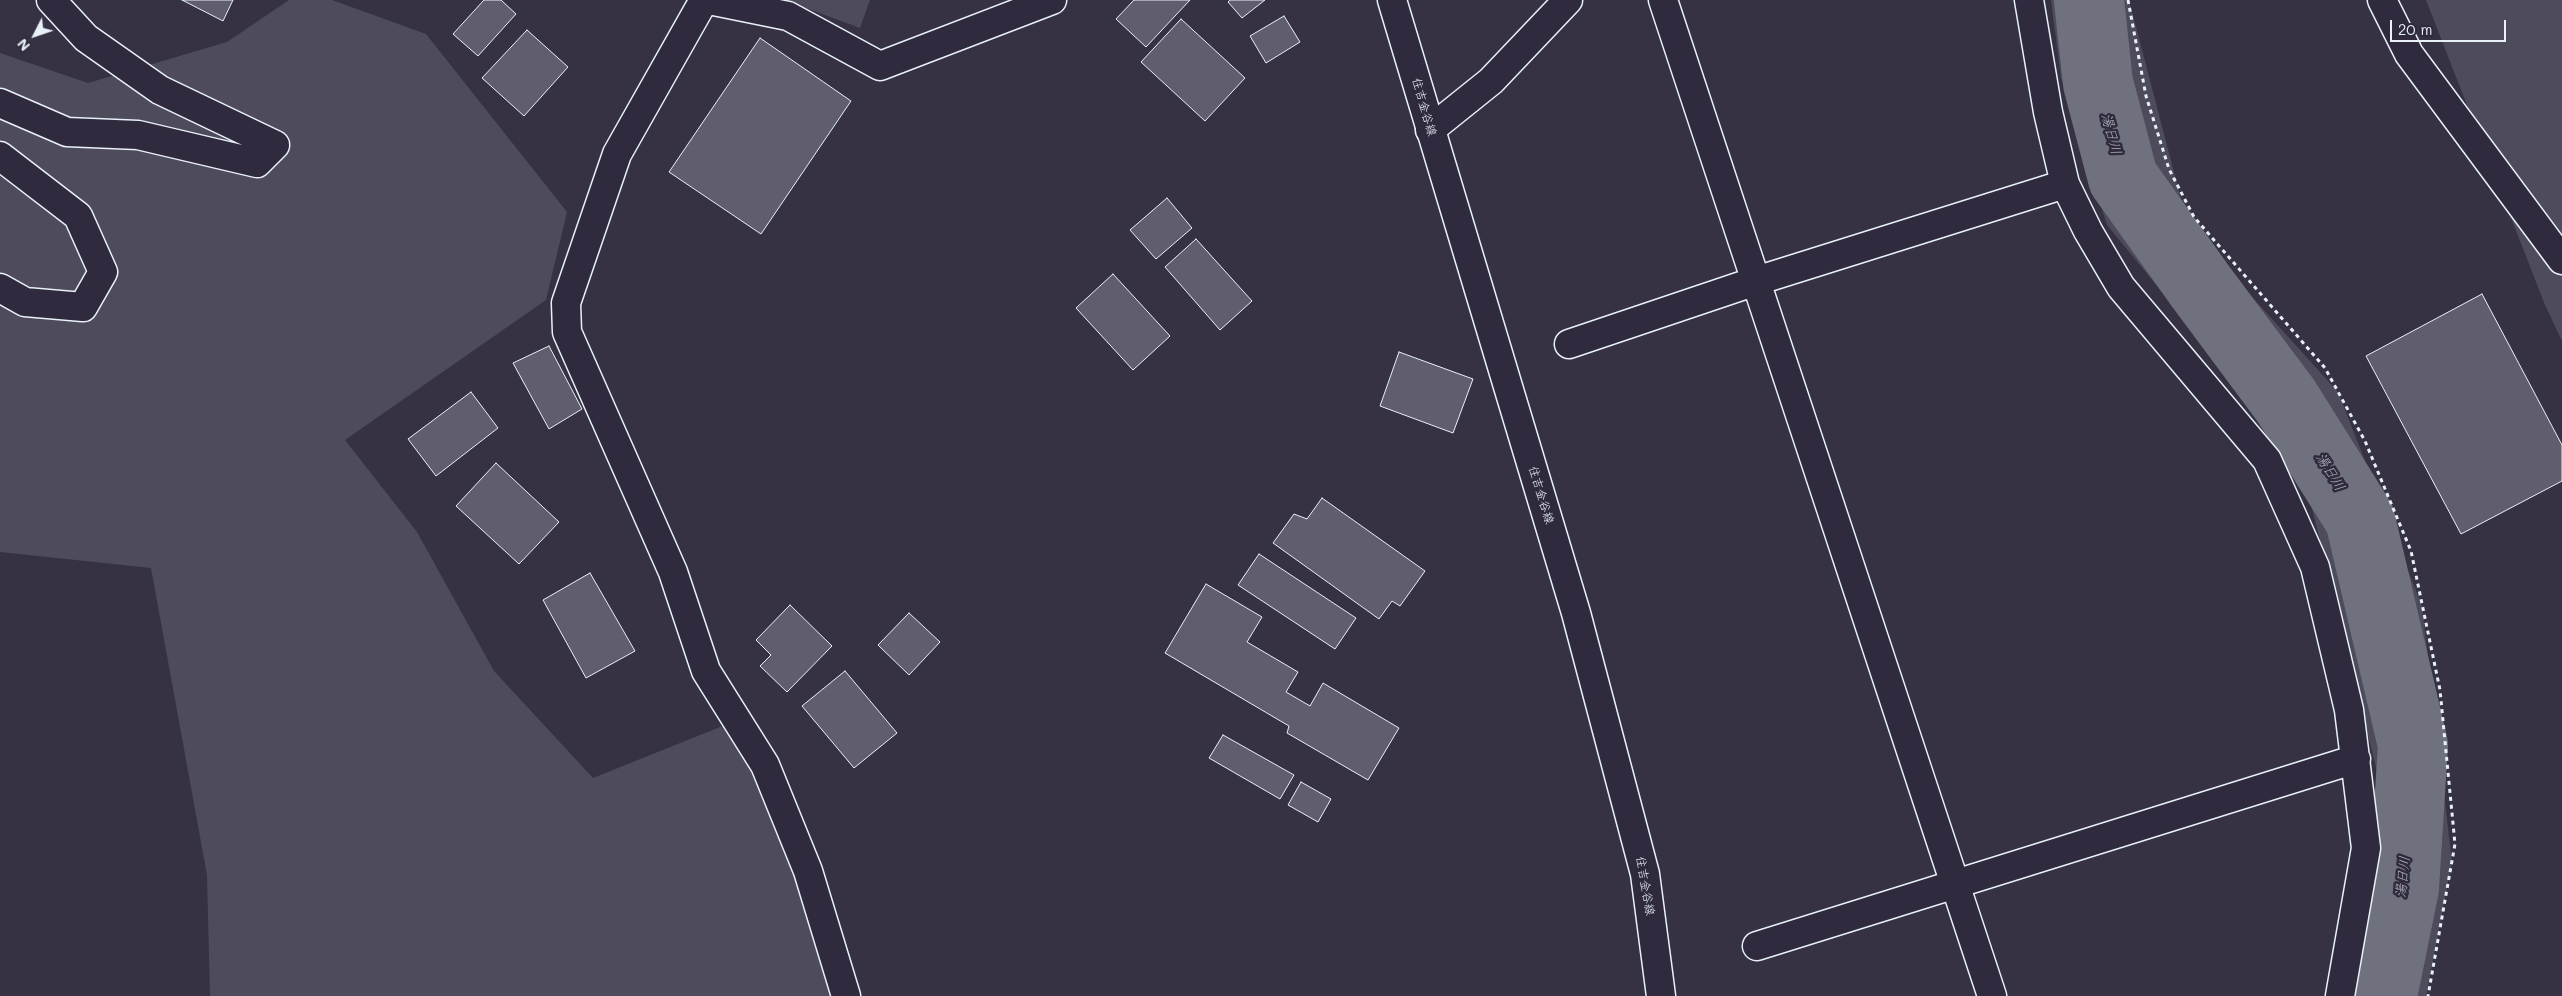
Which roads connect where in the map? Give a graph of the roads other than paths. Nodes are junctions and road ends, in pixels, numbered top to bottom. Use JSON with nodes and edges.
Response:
{"nodes":[{"id":1,"x":51,"y":0,"type":"edge"},
{"id":2,"x":704,"y":0,"type":"edge"},
{"id":3,"x":710,"y":0,"type":"edge"},
{"id":4,"x":1052,"y":0,"type":"edge"},
{"id":5,"x":1392,"y":0,"type":"edge"},
{"id":6,"x":1568,"y":0,"type":"edge"},
{"id":7,"x":1663,"y":0,"type":"edge"},
{"id":8,"x":2029,"y":0,"type":"edge"},
{"id":9,"x":2382,"y":0,"type":"edge"},
{"id":10,"x":0,"y":103,"type":"edge"},
{"id":11,"x":1430,"y":130,"type":"junction"},
{"id":12,"x":0,"y":156,"type":"edge"},
{"id":13,"x":2065,"y":184,"type":"junction"},
{"id":14,"x":2562,"y":260,"type":"edge"},
{"id":15,"x":1756,"y":281,"type":"junction"},
{"id":16,"x":0,"y":288,"type":"edge"},
{"id":17,"x":1569,"y":344,"type":"dead end"},
{"id":18,"x":2356,"y":759,"type":"junction"},
{"id":19,"x":1955,"y":884,"type":"junction"},
{"id":20,"x":1757,"y":946,"type":"dead end"},
{"id":21,"x":846,"y":996,"type":"edge"},
{"id":22,"x":1661,"y":996,"type":"edge"},
{"id":23,"x":1992,"y":996,"type":"edge"},
{"id":24,"x":2340,"y":996,"type":"edge"}],
"edges":[{"from":1,"to":10,"type":"street"},
{"from":2,"to":21,"type":"street"},
{"from":3,"to":4,"type":"street"},
{"from":5,"to":11,"type":"street","name":"住吉金谷線"},
{"from":6,"to":11,"type":"street"},
{"from":7,"to":15,"type":"street"},
{"from":8,"to":13,"type":"street"},
{"from":9,"to":14,"type":"street"},
{"from":11,"to":22,"type":"street","name":"住吉金谷線"},
{"from":12,"to":16,"type":"street"},
{"from":13,"to":15,"type":"street"},
{"from":13,"to":18,"type":"street"},
{"from":15,"to":17,"type":"street"},
{"from":15,"to":19,"type":"street"},
{"from":18,"to":19,"type":"street"},
{"from":18,"to":24,"type":"street"},
{"from":19,"to":20,"type":"street"},
{"from":19,"to":23,"type":"street"}]}
